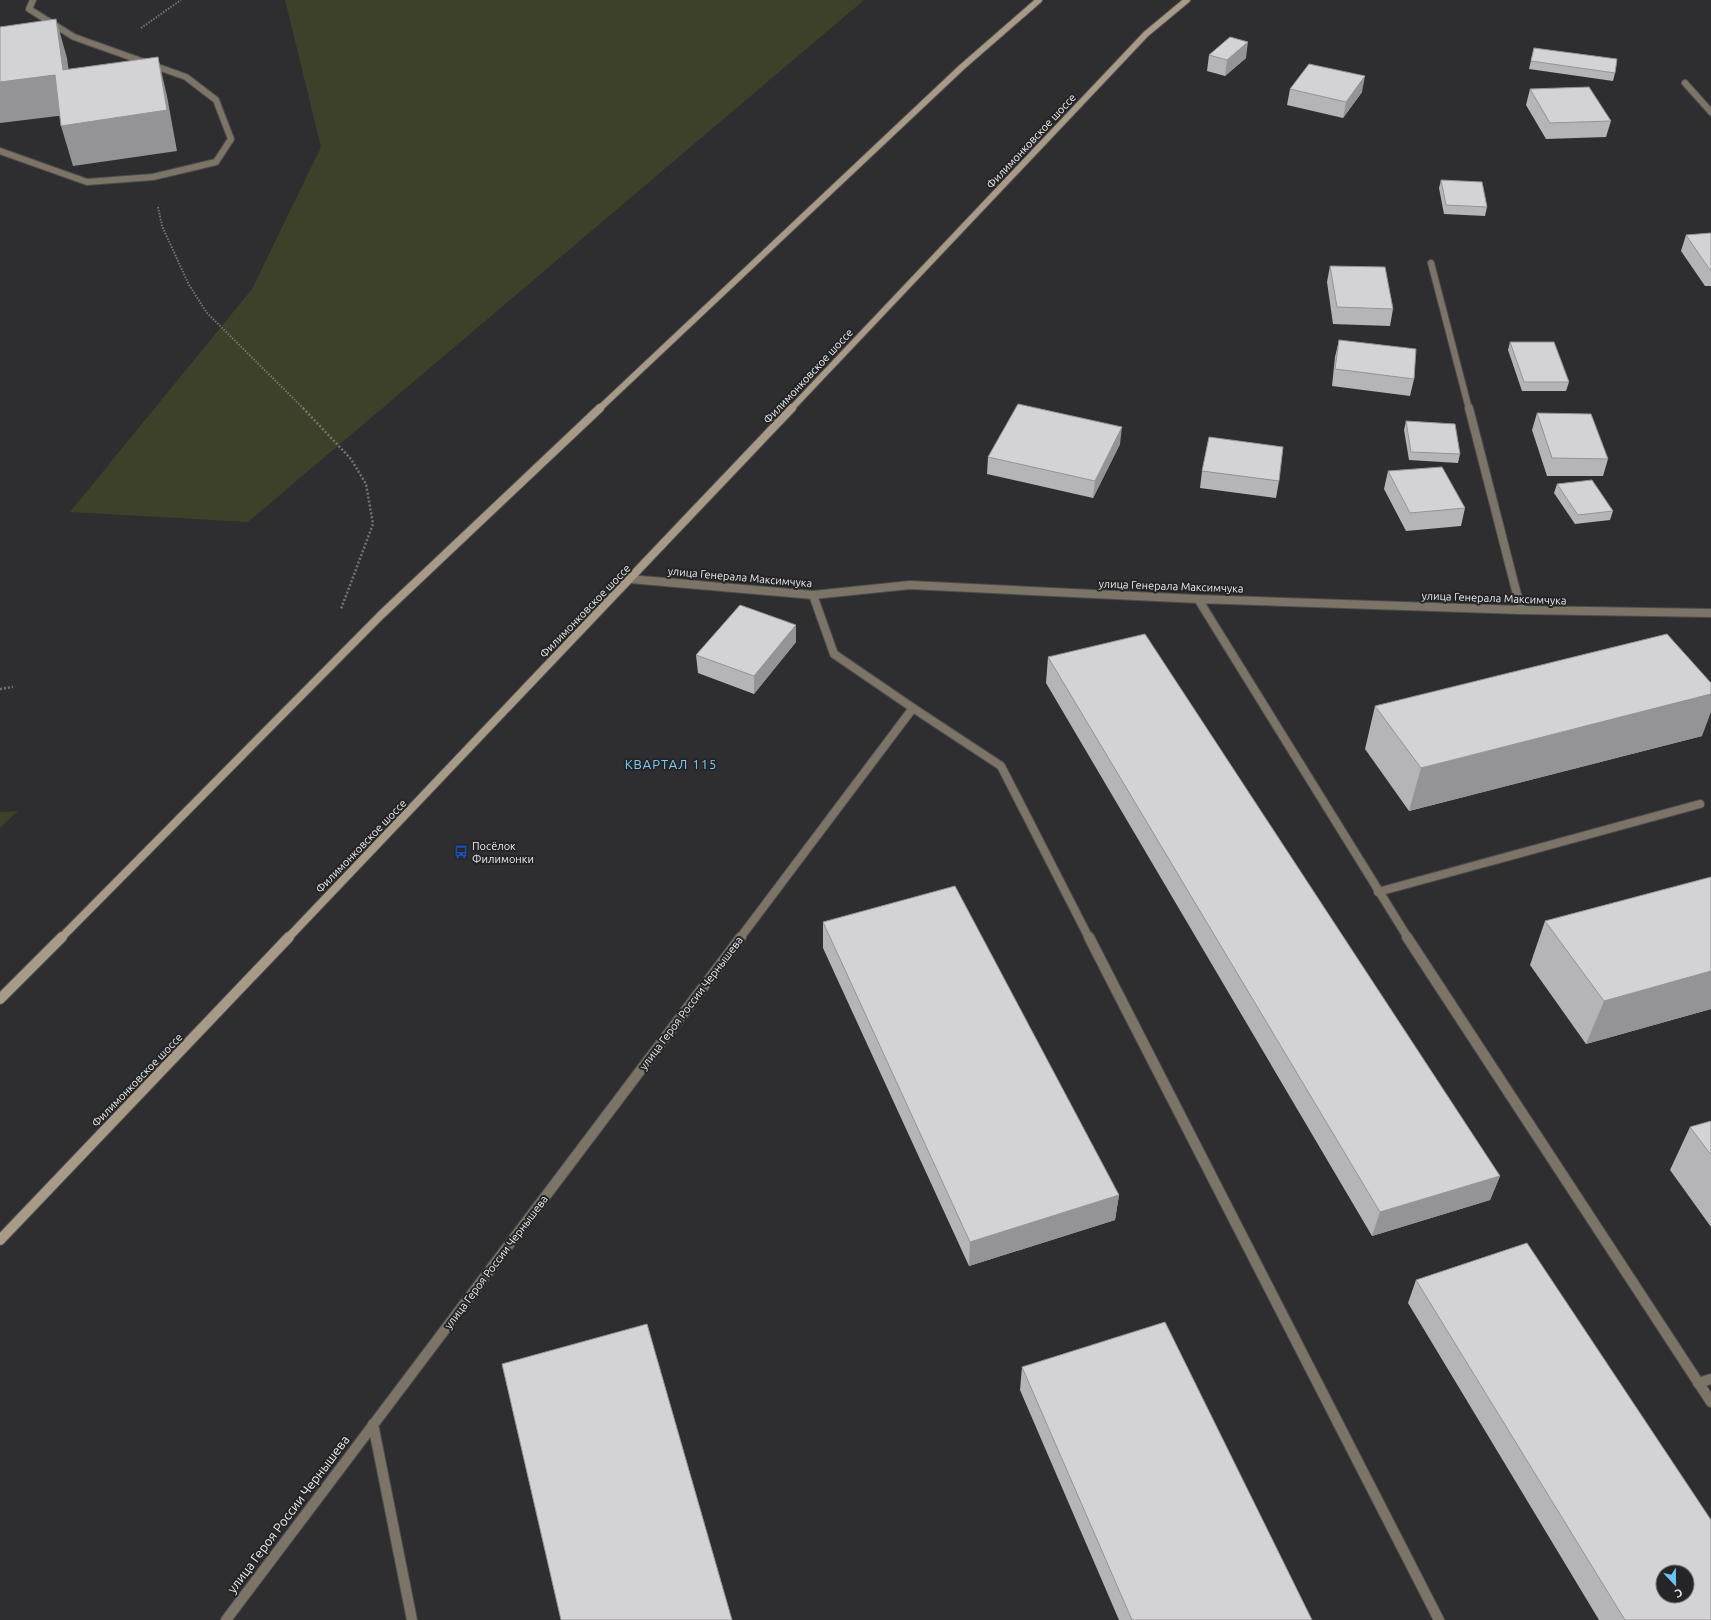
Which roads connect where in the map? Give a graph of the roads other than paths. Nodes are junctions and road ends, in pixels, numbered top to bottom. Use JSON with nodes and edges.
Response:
{"nodes":[{"id":1,"x":33,"y":0,"type":"edge"},
{"id":2,"x":1039,"y":0,"type":"edge"},
{"id":3,"x":1187,"y":0,"type":"edge"},
{"id":4,"x":1685,"y":83,"type":"dead end"},
{"id":5,"x":1711,"y":112,"type":"edge"},
{"id":6,"x":0,"y":151,"type":"edge"},
{"id":7,"x":1431,"y":263,"type":"dead end"},
{"id":8,"x":630,"y":580,"type":"junction"},
{"id":9,"x":813,"y":594,"type":"junction"},
{"id":10,"x":1198,"y":599,"type":"junction"},
{"id":11,"x":1521,"y":610,"type":"junction"},
{"id":12,"x":1711,"y":613,"type":"edge"},
{"id":13,"x":913,"y":708,"type":"junction"},
{"id":14,"x":1700,"y":804,"type":"dead end"},
{"id":15,"x":1378,"y":892,"type":"junction"},
{"id":16,"x":0,"y":999,"type":"edge"},
{"id":17,"x":0,"y":1240,"type":"edge"},
{"id":18,"x":1711,"y":1379,"type":"edge"},
{"id":19,"x":1698,"y":1383,"type":"junction"},
{"id":20,"x":1711,"y":1402,"type":"edge"},
{"id":21,"x":373,"y":1424,"type":"junction"},
{"id":22,"x":226,"y":1620,"type":"edge"},
{"id":23,"x":412,"y":1620,"type":"edge"},
{"id":24,"x":1439,"y":1620,"type":"edge"}],
"edges":[{"from":1,"to":6,"type":"street"},
{"from":2,"to":16,"type":"main road"},
{"from":3,"to":8,"type":"main road","name":"Филимонковское шоссе"},
{"from":4,"to":5,"type":"street"},
{"from":7,"to":11,"type":"street"},
{"from":8,"to":9,"type":"street","name":"улица Генерала Максимчука"},
{"from":8,"to":17,"type":"main road","name":"Филимонковское шоссе"},
{"from":9,"to":10,"type":"street","name":"улица Генерала Максимчука"},
{"from":9,"to":13,"type":"street"},
{"from":10,"to":11,"type":"street","name":"улица Генерала Максимчука"},
{"from":10,"to":15,"type":"street"},
{"from":11,"to":12,"type":"street","name":"улица Генерала Максимчука"},
{"from":13,"to":21,"type":"street","name":"улица Героя России Чернышева"},
{"from":13,"to":24,"type":"street"},
{"from":14,"to":15,"type":"street"},
{"from":15,"to":19,"type":"street"},
{"from":18,"to":19,"type":"street"},
{"from":19,"to":20,"type":"street"},
{"from":21,"to":22,"type":"street","name":"улица Героя России Чернышева"},
{"from":21,"to":23,"type":"street"}]}
